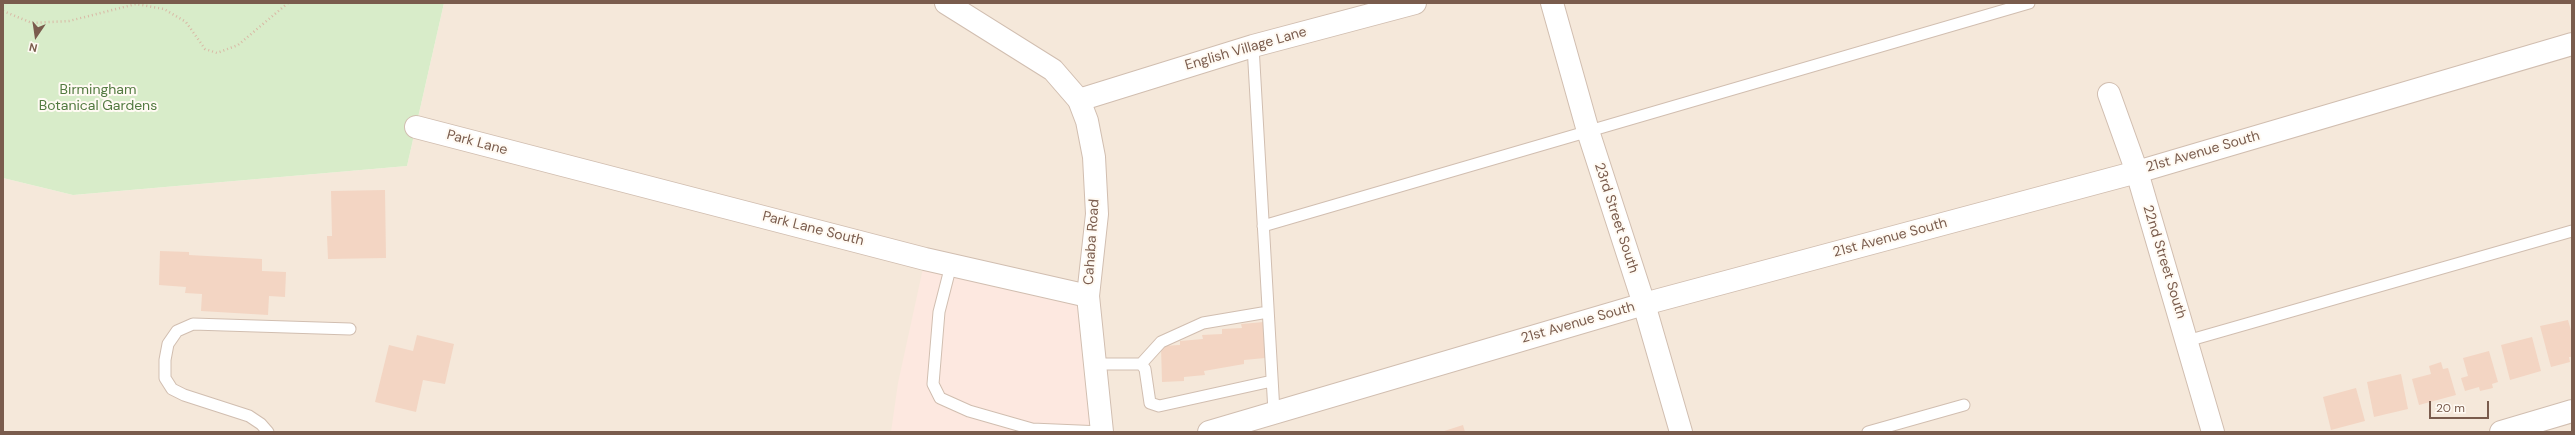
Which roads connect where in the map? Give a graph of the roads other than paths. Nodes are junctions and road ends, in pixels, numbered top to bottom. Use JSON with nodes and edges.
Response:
{"nodes":[{"id":1,"x":946,"y":3,"type":"edge"},
{"id":2,"x":1415,"y":3,"type":"edge"},
{"id":3,"x":1552,"y":3,"type":"edge"},
{"id":4,"x":2029,"y":3,"type":"edge"},
{"id":5,"x":2572,"y":44,"type":"edge"},
{"id":6,"x":1253,"y":46,"type":"junction"},
{"id":7,"x":2109,"y":94,"type":"dead end"},
{"id":8,"x":1079,"y":100,"type":"junction"},
{"id":9,"x":416,"y":127,"type":"dead end"},
{"id":10,"x":1588,"y":131,"type":"junction"},
{"id":11,"x":538,"y":158,"type":"joint"},
{"id":12,"x":2137,"y":172,"type":"junction"},
{"id":13,"x":1263,"y":226,"type":"junction"},
{"id":14,"x":2572,"y":231,"type":"edge"},
{"id":15,"x":951,"y":265,"type":"junction"},
{"id":16,"x":1088,"y":296,"type":"junction"},
{"id":17,"x":1644,"y":304,"type":"junction"},
{"id":18,"x":1268,"y":312,"type":"junction"},
{"id":19,"x":350,"y":329,"type":"dead end"},
{"id":20,"x":2187,"y":341,"type":"junction"},
{"id":21,"x":1095,"y":364,"type":"junction"},
{"id":22,"x":1141,"y":364,"type":"junction"},
{"id":23,"x":1272,"y":381,"type":"junction"},
{"id":24,"x":1964,"y":405,"type":"dead end"},
{"id":25,"x":2572,"y":411,"type":"edge"},
{"id":26,"x":1274,"y":412,"type":"junction"},
{"id":27,"x":268,"y":432,"type":"edge"},
{"id":28,"x":1102,"y":432,"type":"edge"},
{"id":29,"x":1209,"y":432,"type":"edge"},
{"id":30,"x":1681,"y":432,"type":"edge"},
{"id":31,"x":1868,"y":432,"type":"edge"},
{"id":32,"x":2213,"y":432,"type":"edge"},
{"id":33,"x":2502,"y":432,"type":"edge"}],
"edges":[{"from":1,"to":8,"type":"street","name":"Cahaba Road"},
{"from":2,"to":6,"type":"street","name":"English Village Lane"},
{"from":3,"to":10,"type":"street","name":"23rd Street South"},
{"from":4,"to":10,"type":"lane"},
{"from":5,"to":12,"type":"street","name":"21st Avenue South"},
{"from":6,"to":8,"type":"street","name":"English Village Lane"},
{"from":6,"to":13,"type":"lane"},
{"from":7,"to":12,"type":"street","name":"22nd Street South"},
{"from":8,"to":16,"type":"street","name":"Cahaba Road"},
{"from":9,"to":11,"type":"street","name":"Park Lane"},
{"from":10,"to":13,"type":"lane"},
{"from":10,"to":17,"type":"street","name":"23rd Street South"},
{"from":11,"to":15,"type":"street","name":"Park Lane South"},
{"from":12,"to":17,"type":"street","name":"21st Avenue South"},
{"from":12,"to":20,"type":"street","name":"22nd Street South"},
{"from":13,"to":18,"type":"lane"},
{"from":14,"to":20,"type":"lane"},
{"from":15,"to":16,"type":"street","name":"Park Lane South"},
{"from":15,"to":28,"type":"lane"},
{"from":16,"to":21,"type":"street","name":"Cahaba Road"},
{"from":17,"to":26,"type":"street","name":"21st Avenue South"},
{"from":17,"to":30,"type":"street","name":"23rd Street South"},
{"from":18,"to":22,"type":"lane"},
{"from":18,"to":23,"type":"lane"},
{"from":19,"to":27,"type":"lane"},
{"from":20,"to":32,"type":"street","name":"22nd Street South"},
{"from":21,"to":22,"type":"lane"},
{"from":21,"to":28,"type":"street","name":"Cahaba Road"},
{"from":22,"to":23,"type":"lane"},
{"from":23,"to":26,"type":"lane"},
{"from":24,"to":31,"type":"lane"},
{"from":25,"to":33,"type":"street"},
{"from":26,"to":29,"type":"street","name":"21st Avenue South"}]}
